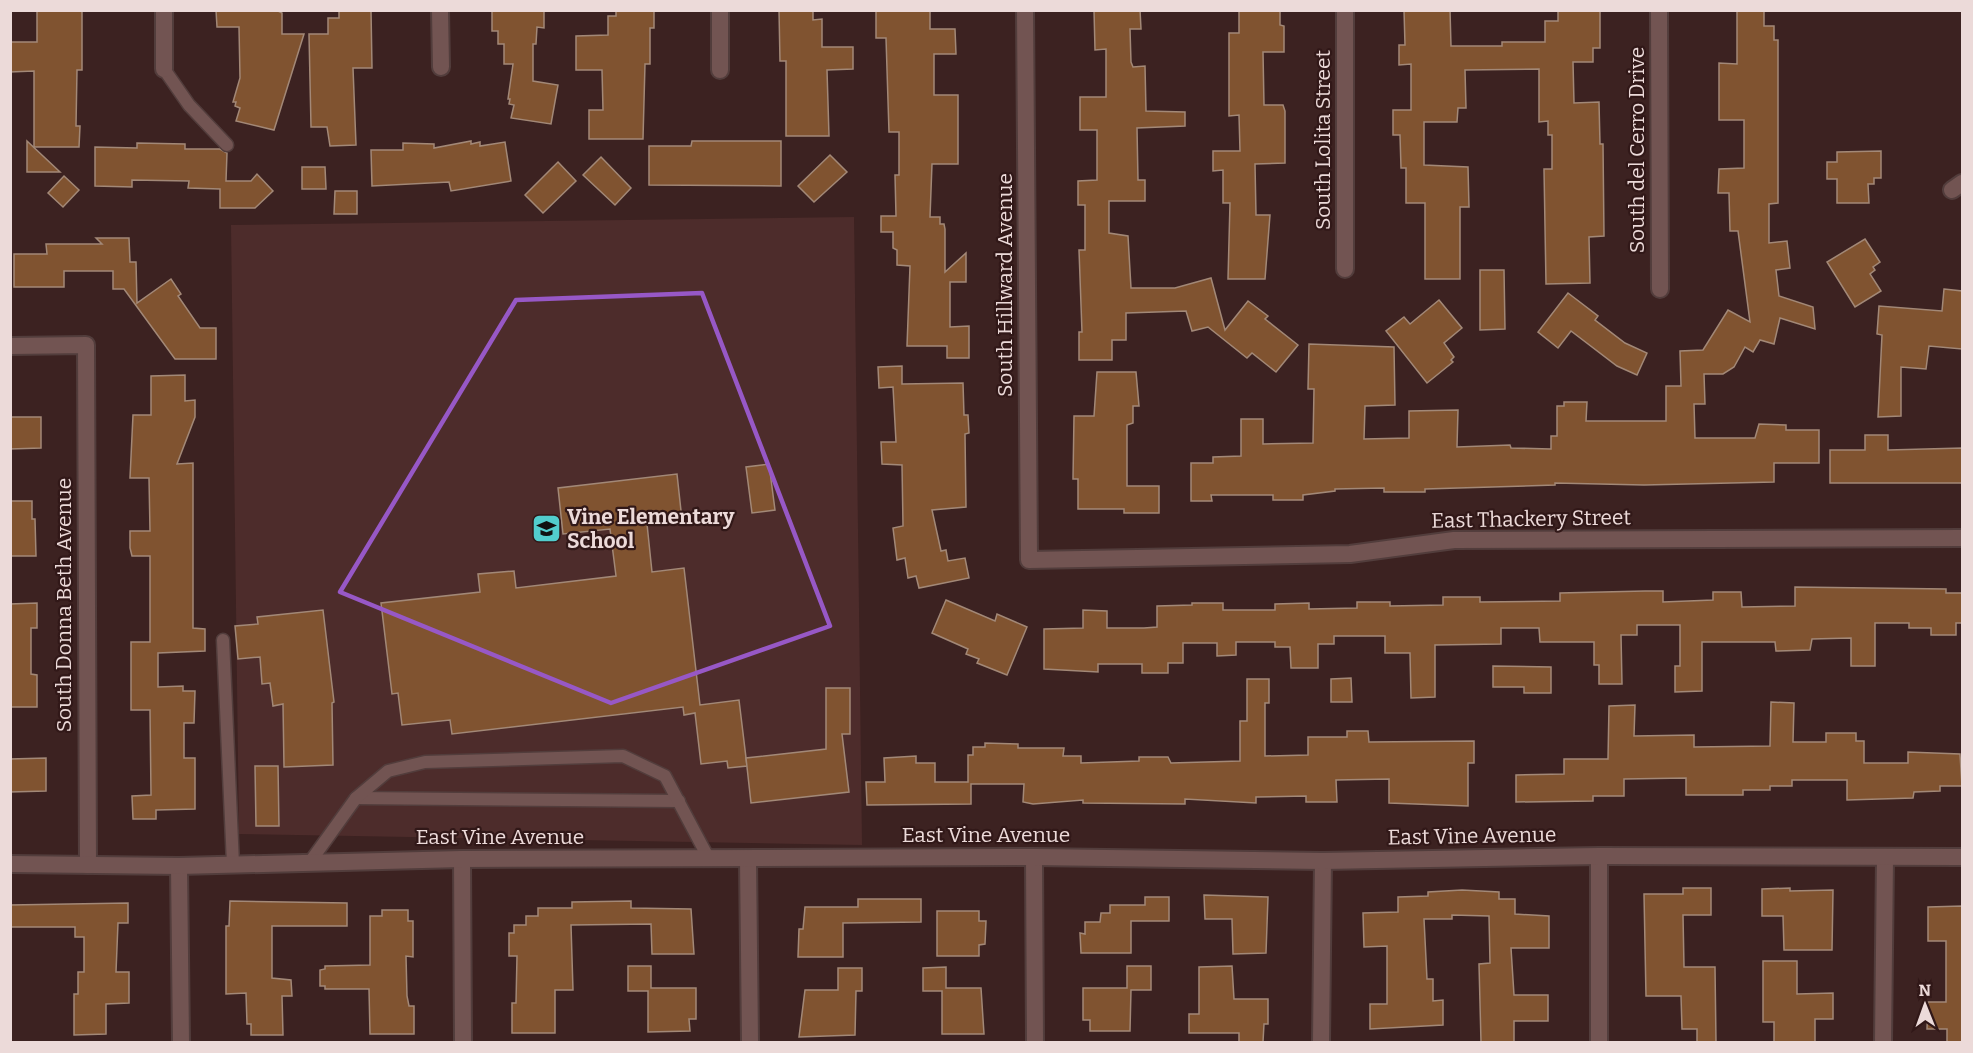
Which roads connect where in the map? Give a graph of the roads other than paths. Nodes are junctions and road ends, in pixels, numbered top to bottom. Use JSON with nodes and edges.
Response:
{"nodes":[{"id":1,"x":164,"y":10,"type":"edge"},
{"id":2,"x":440,"y":10,"type":"edge"},
{"id":3,"x":720,"y":10,"type":"edge"},
{"id":4,"x":1025,"y":10,"type":"edge"},
{"id":5,"x":1345,"y":10,"type":"edge"},
{"id":6,"x":1659,"y":10,"type":"edge"},
{"id":7,"x":441,"y":67,"type":"dead end"},
{"id":8,"x":164,"y":69,"type":"joint"},
{"id":9,"x":720,"y":70,"type":"dead end"},
{"id":10,"x":227,"y":145,"type":"dead end"},
{"id":11,"x":1345,"y":269,"type":"dead end"},
{"id":12,"x":1660,"y":290,"type":"dead end"},
{"id":13,"x":10,"y":346,"type":"edge"},
{"id":14,"x":1962,"y":538,"type":"edge"},
{"id":15,"x":1029,"y":560,"type":"joint"},
{"id":16,"x":223,"y":640,"type":"dead end"},
{"id":17,"x":356,"y":798,"type":"junction"},
{"id":18,"x":679,"y":801,"type":"junction"},
{"id":19,"x":1599,"y":856,"type":"junction"},
{"id":20,"x":1034,"y":857,"type":"junction"},
{"id":21,"x":1962,"y":857,"type":"edge"},
{"id":22,"x":1885,"y":858,"type":"junction"},
{"id":23,"x":462,"y":859,"type":"junction"},
{"id":24,"x":709,"y":859,"type":"junction"},
{"id":25,"x":748,"y":859,"type":"junction"},
{"id":26,"x":1323,"y":861,"type":"junction"},
{"id":27,"x":310,"y":862,"type":"junction"},
{"id":28,"x":10,"y":864,"type":"edge"},
{"id":29,"x":233,"y":864,"type":"junction"},
{"id":30,"x":88,"y":865,"type":"junction"},
{"id":31,"x":179,"y":866,"type":"junction"},
{"id":32,"x":181,"y":1042,"type":"edge"},
{"id":33,"x":463,"y":1042,"type":"edge"},
{"id":34,"x":750,"y":1042,"type":"edge"},
{"id":35,"x":1035,"y":1042,"type":"edge"},
{"id":36,"x":1321,"y":1042,"type":"edge"},
{"id":37,"x":1599,"y":1042,"type":"edge"},
{"id":38,"x":1883,"y":1042,"type":"edge"}],
"edges":[{"from":1,"to":8,"type":"street"},
{"from":2,"to":7,"type":"street"},
{"from":3,"to":9,"type":"street"},
{"from":4,"to":15,"type":"street","name":"South Hillward Avenue"},
{"from":5,"to":11,"type":"street","name":"South Lolita Street"},
{"from":6,"to":12,"type":"street","name":"South del Cerro Drive"},
{"from":8,"to":10,"type":"lane"},
{"from":13,"to":30,"type":"street","name":"South Donna Beth Avenue"},
{"from":14,"to":15,"type":"street","name":"East Thackery Street"},
{"from":16,"to":29,"type":"lane"},
{"from":17,"to":18,"type":"lane"},
{"from":17,"to":18,"type":"lane"},
{"from":17,"to":27,"type":"lane"},
{"from":18,"to":24,"type":"lane"},
{"from":19,"to":22,"type":"street","name":"East Vine Avenue"},
{"from":19,"to":26,"type":"street","name":"East Vine Avenue"},
{"from":19,"to":37,"type":"street"},
{"from":20,"to":25,"type":"street","name":"East Vine Avenue"},
{"from":20,"to":26,"type":"street","name":"East Vine Avenue"},
{"from":20,"to":35,"type":"street"},
{"from":21,"to":22,"type":"street","name":"East Vine Avenue"},
{"from":22,"to":38,"type":"street"},
{"from":23,"to":24,"type":"street","name":"East Vine Avenue"},
{"from":23,"to":27,"type":"street","name":"East Vine Avenue"},
{"from":23,"to":33,"type":"street"},
{"from":24,"to":25,"type":"street","name":"East Vine Avenue"},
{"from":25,"to":34,"type":"street"},
{"from":26,"to":36,"type":"street"},
{"from":27,"to":29,"type":"street","name":"East Vine Avenue"},
{"from":28,"to":30,"type":"street","name":"East Vine Avenue"},
{"from":29,"to":31,"type":"street","name":"East Vine Avenue"},
{"from":30,"to":31,"type":"street","name":"East Vine Avenue"},
{"from":31,"to":32,"type":"street"}]}
